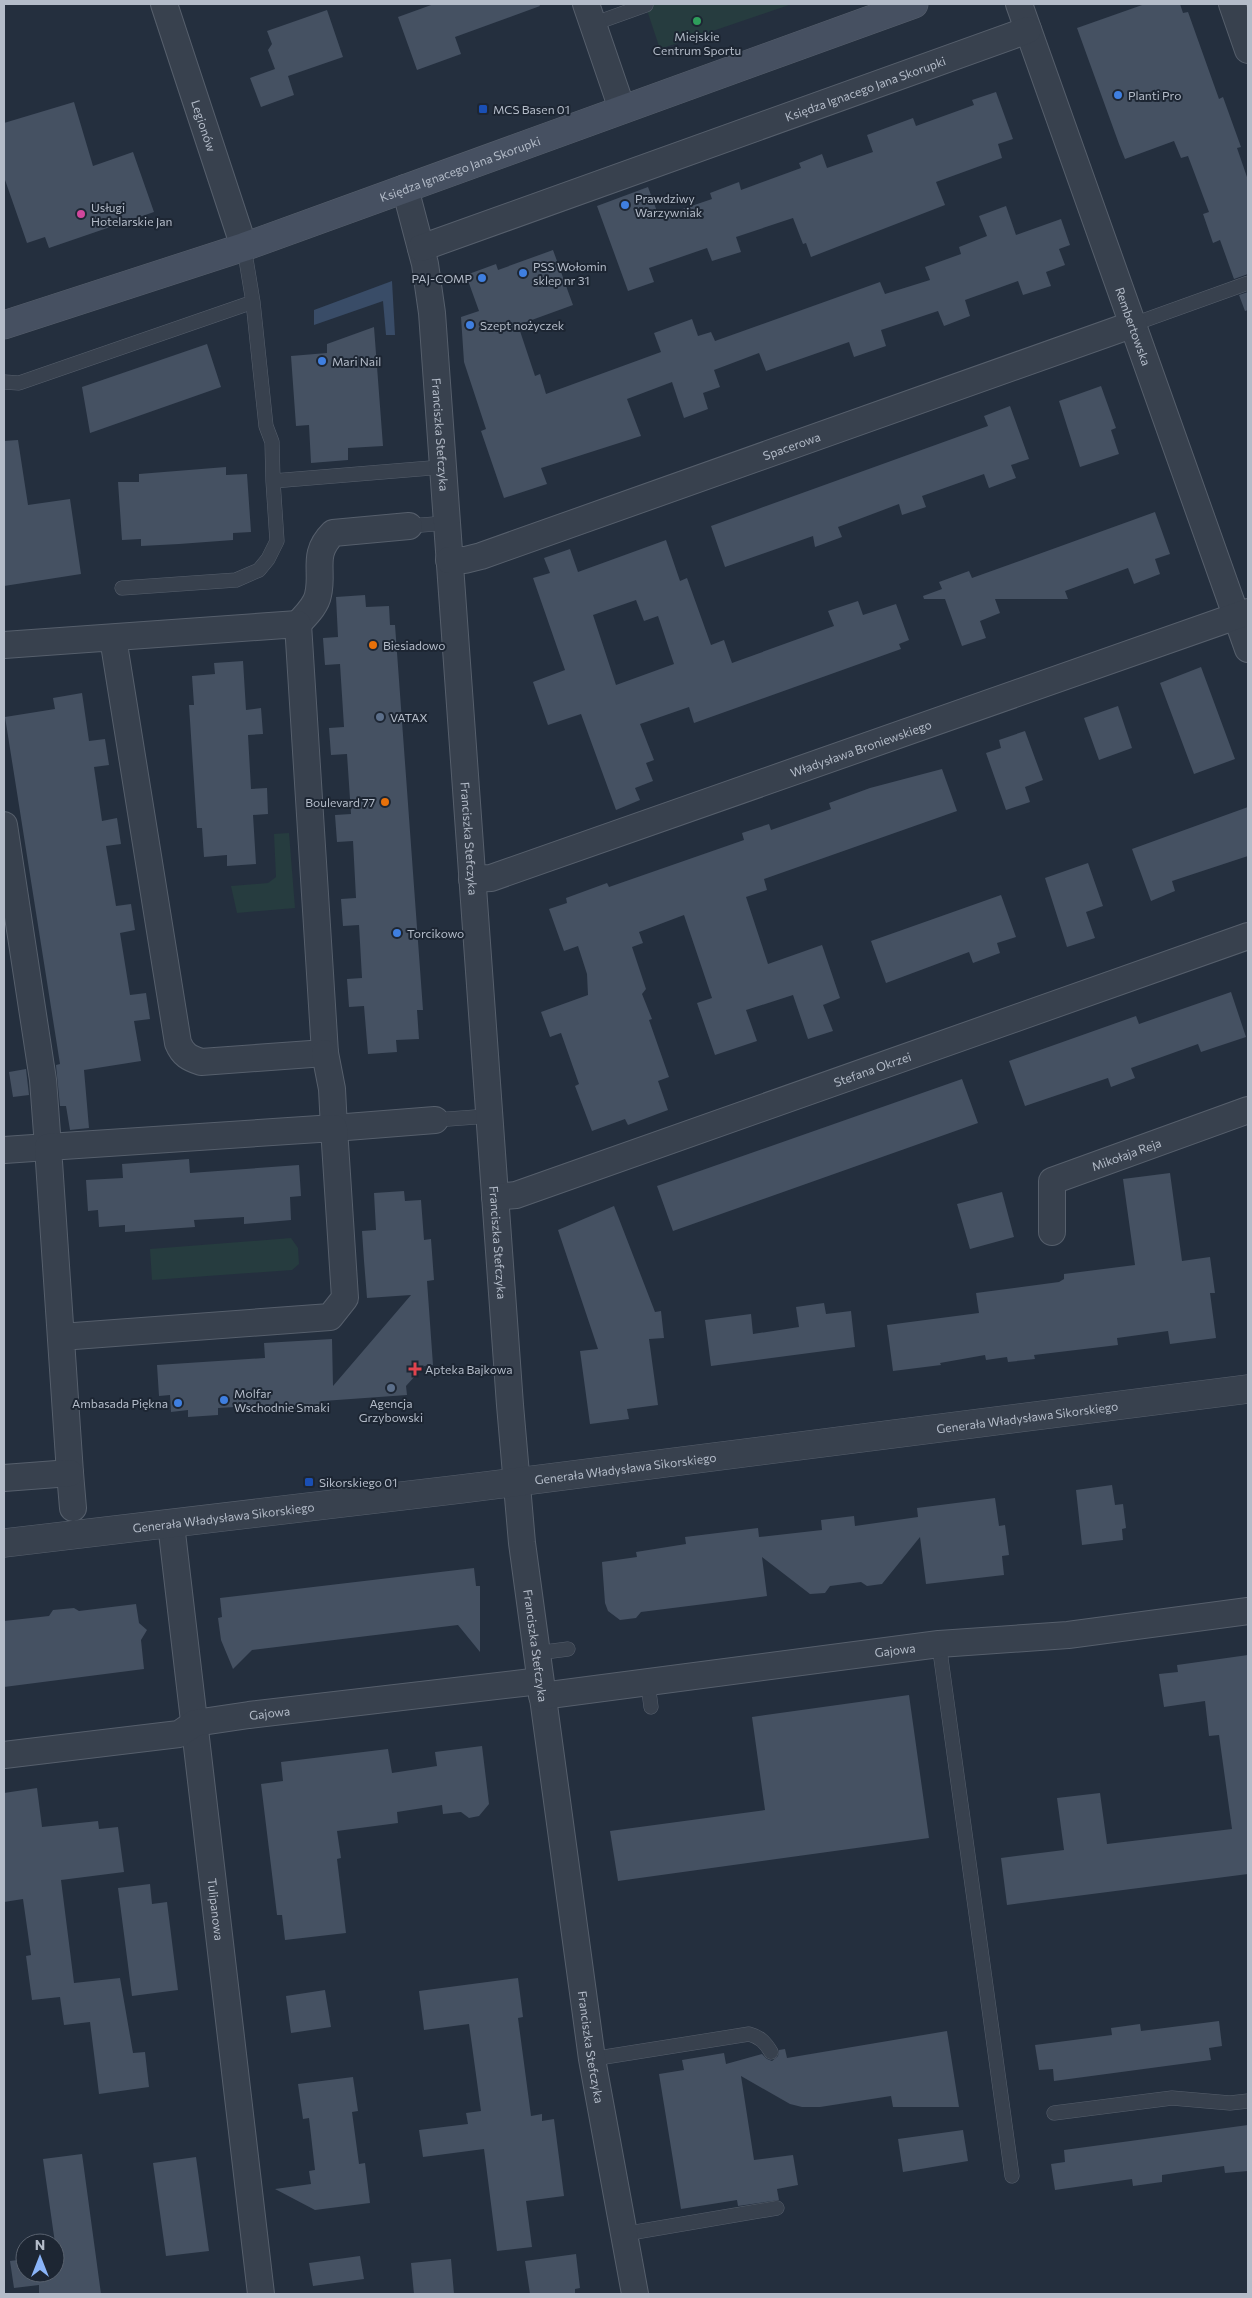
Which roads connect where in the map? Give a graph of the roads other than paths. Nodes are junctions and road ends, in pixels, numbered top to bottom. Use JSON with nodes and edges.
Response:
{"nodes":[{"id":1,"x":164,"y":4,"type":"edge"},
{"id":2,"x":914,"y":4,"type":"edge"},
{"id":3,"x":1019,"y":4,"type":"edge"},
{"id":4,"x":1232,"y":4,"type":"edge"},
{"id":5,"x":646,"y":6,"type":"dead end"},
{"id":6,"x":589,"y":14,"type":"edge"},
{"id":7,"x":1028,"y":30,"type":"junction"},
{"id":8,"x":1248,"y":50,"type":"edge"},
{"id":9,"x":622,"y":109,"type":"junction"},
{"id":10,"x":404,"y":188,"type":"junction"},
{"id":11,"x":244,"y":247,"type":"junction"},
{"id":12,"x":421,"y":248,"type":"junction"},
{"id":13,"x":1248,"y":283,"type":"edge"},
{"id":14,"x":253,"y":302,"type":"junction"},
{"id":15,"x":1134,"y":324,"type":"junction"},
{"id":16,"x":4,"y":325,"type":"edge"},
{"id":17,"x":4,"y":382,"type":"edge"},
{"id":18,"x":443,"y":468,"type":"junction"},
{"id":19,"x":274,"y":481,"type":"junction"},
{"id":20,"x":447,"y":523,"type":"junction"},
{"id":21,"x":409,"y":526,"type":"joint"},
{"id":22,"x":449,"y":560,"type":"junction"},
{"id":23,"x":122,"y":588,"type":"dead end"},
{"id":24,"x":1243,"y":614,"type":"edge"},
{"id":25,"x":298,"y":624,"type":"junction"},
{"id":26,"x":113,"y":638,"type":"junction"},
{"id":27,"x":4,"y":645,"type":"edge"},
{"id":28,"x":1248,"y":649,"type":"edge"},
{"id":29,"x":4,"y":825,"type":"edge"},
{"id":30,"x":472,"y":879,"type":"junction"},
{"id":31,"x":1248,"y":936,"type":"edge"},
{"id":32,"x":326,"y":1053,"type":"junction"},
{"id":33,"x":1248,"y":1110,"type":"edge"},
{"id":34,"x":489,"y":1116,"type":"junction"},
{"id":35,"x":435,"y":1120,"type":"joint"},
{"id":36,"x":334,"y":1128,"type":"junction"},
{"id":37,"x":48,"y":1147,"type":"junction"},
{"id":38,"x":4,"y":1150,"type":"edge"},
{"id":39,"x":495,"y":1197,"type":"junction"},
{"id":40,"x":1052,"y":1232,"type":"dead end"},
{"id":41,"x":61,"y":1336,"type":"junction"},
{"id":42,"x":1248,"y":1388,"type":"edge"},
{"id":43,"x":70,"y":1473,"type":"junction"},
{"id":44,"x":4,"y":1478,"type":"edge"},
{"id":45,"x":517,"y":1481,"type":"junction"},
{"id":46,"x":73,"y":1508,"type":"joint"},
{"id":47,"x":171,"y":1524,"type":"junction"},
{"id":48,"x":75,"y":1535,"type":"junction"},
{"id":49,"x":4,"y":1543,"type":"edge"},
{"id":50,"x":1248,"y":1611,"type":"edge"},
{"id":51,"x":939,"y":1644,"type":"junction"},
{"id":52,"x":568,"y":1650,"type":"dead end"},
{"id":53,"x":537,"y":1652,"type":"junction"},
{"id":54,"x":541,"y":1689,"type":"junction"},
{"id":55,"x":195,"y":1723,"type":"junction"},
{"id":56,"x":4,"y":1756,"type":"edge"},
{"id":57,"x":771,"y":2052,"type":"dead end"},
{"id":58,"x":592,"y":2058,"type":"junction"},
{"id":59,"x":1248,"y":2101,"type":"edge"},
{"id":60,"x":1054,"y":2112,"type":"dead end"},
{"id":61,"x":1012,"y":2176,"type":"dead end"},
{"id":62,"x":777,"y":2208,"type":"dead end"},
{"id":63,"x":624,"y":2234,"type":"junction"},
{"id":64,"x":261,"y":2294,"type":"edge"},
{"id":65,"x":635,"y":2294,"type":"edge"}],
"edges":[{"from":1,"to":11,"type":"street","name":"Legionów"},
{"from":2,"to":9,"type":"main road","name":"Księdza Ignacego Jana Skorupki"},
{"from":3,"to":7,"type":"street","name":"Rembertowska"},
{"from":4,"to":8,"type":"street"},
{"from":5,"to":6,"type":"lane"},
{"from":6,"to":9,"type":"street"},
{"from":7,"to":12,"type":"street","name":"Księdza Ignacego Jana Skorupki"},
{"from":7,"to":15,"type":"street","name":"Rembertowska"},
{"from":9,"to":10,"type":"main road","name":"Księdza Ignacego Jana Skorupki"},
{"from":10,"to":11,"type":"main road","name":"Księdza Ignacego Jana Skorupki"},
{"from":10,"to":12,"type":"street","name":"Franciszka Stefczyka"},
{"from":11,"to":14,"type":"lane"},
{"from":11,"to":16,"type":"main road","name":"Księdza Ignacego Jana Skorupki"},
{"from":12,"to":18,"type":"street","name":"Franciszka Stefczyka"},
{"from":13,"to":15,"type":"lane"},
{"from":14,"to":17,"type":"lane"},
{"from":14,"to":19,"type":"lane"},
{"from":15,"to":22,"type":"street","name":"Spacerowa"},
{"from":15,"to":24,"type":"street","name":"Rembertowska"},
{"from":18,"to":19,"type":"lane"},
{"from":18,"to":20,"type":"street","name":"Franciszka Stefczyka"},
{"from":19,"to":23,"type":"lane"},
{"from":20,"to":21,"type":"lane"},
{"from":20,"to":22,"type":"street","name":"Franciszka Stefczyka"},
{"from":21,"to":25,"type":"street"},
{"from":22,"to":30,"type":"street","name":"Franciszka Stefczyka"},
{"from":24,"to":28,"type":"street","name":"Rembertowska"},
{"from":24,"to":30,"type":"street","name":"Władysława Broniewskiego"},
{"from":25,"to":26,"type":"street"},
{"from":25,"to":32,"type":"street"},
{"from":26,"to":27,"type":"street"},
{"from":26,"to":32,"type":"street"},
{"from":29,"to":37,"type":"street"},
{"from":30,"to":34,"type":"street","name":"Franciszka Stefczyka"},
{"from":31,"to":39,"type":"street","name":"Stefana Okrzei"},
{"from":32,"to":36,"type":"street"},
{"from":33,"to":40,"type":"street","name":"Mikołaja Reja"},
{"from":34,"to":35,"type":"lane"},
{"from":34,"to":39,"type":"street","name":"Franciszka Stefczyka"},
{"from":35,"to":36,"type":"street"},
{"from":36,"to":37,"type":"street"},
{"from":36,"to":41,"type":"street"},
{"from":37,"to":38,"type":"street"},
{"from":37,"to":41,"type":"street"},
{"from":39,"to":45,"type":"street","name":"Franciszka Stefczyka"},
{"from":41,"to":43,"type":"street"},
{"from":42,"to":45,"type":"street","name":"Generała Władysława Sikorskiego"},
{"from":43,"to":44,"type":"street"},
{"from":43,"to":46,"type":"street"},
{"from":45,"to":47,"type":"street","name":"Generała Władysława Sikorskiego"},
{"from":45,"to":53,"type":"street","name":"Franciszka Stefczyka"},
{"from":46,"to":48,"type":"lane"},
{"from":47,"to":48,"type":"street","name":"Generała Władysława Sikorskiego"},
{"from":47,"to":55,"type":"street","name":"Tulipanowa"},
{"from":48,"to":49,"type":"street","name":"Generała Władysława Sikorskiego"},
{"from":50,"to":51,"type":"street","name":"Gajowa"},
{"from":51,"to":54,"type":"street","name":"Gajowa"},
{"from":51,"to":61,"type":"lane"},
{"from":52,"to":53,"type":"lane"},
{"from":53,"to":54,"type":"street","name":"Franciszka Stefczyka"},
{"from":54,"to":55,"type":"street","name":"Gajowa"},
{"from":54,"to":58,"type":"street","name":"Franciszka Stefczyka"},
{"from":55,"to":56,"type":"street","name":"Gajowa"},
{"from":55,"to":64,"type":"street","name":"Tulipanowa"},
{"from":57,"to":58,"type":"lane"},
{"from":58,"to":63,"type":"street","name":"Franciszka Stefczyka"},
{"from":59,"to":60,"type":"lane"},
{"from":62,"to":63,"type":"lane"},
{"from":63,"to":65,"type":"street","name":"Franciszka Stefczyka"}]}
